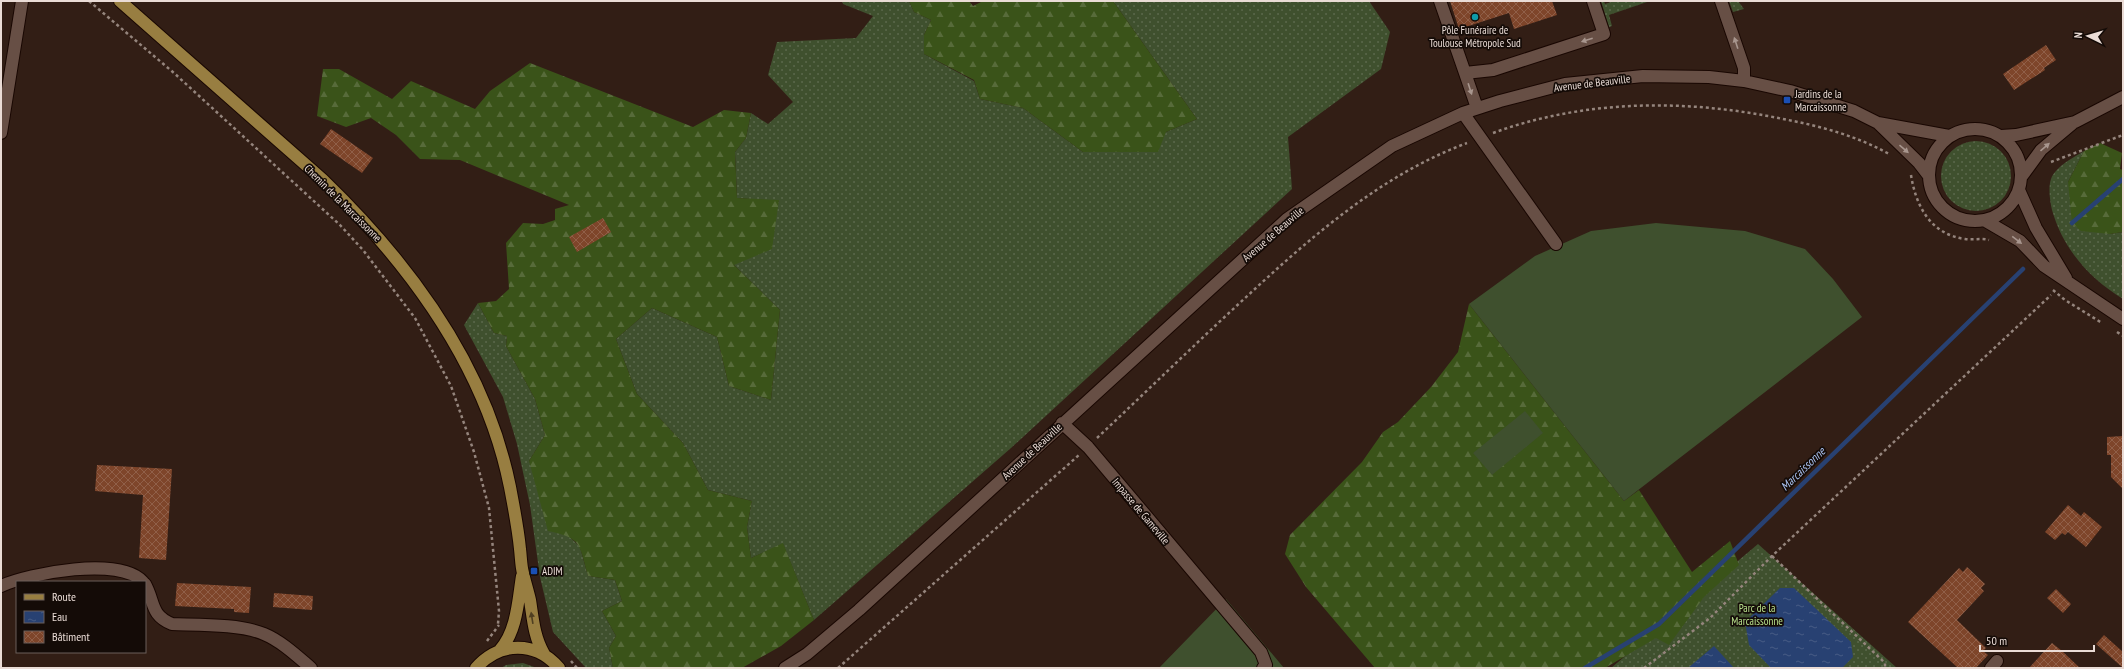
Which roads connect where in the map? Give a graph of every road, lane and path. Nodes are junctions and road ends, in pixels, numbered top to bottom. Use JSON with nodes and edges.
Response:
{"nodes":[{"id":1,"x":22,"y":1,"type":"edge"},
{"id":2,"x":89,"y":1,"type":"edge"},
{"id":3,"x":120,"y":1,"type":"edge"},
{"id":4,"x":1440,"y":1,"type":"edge"},
{"id":5,"x":1593,"y":1,"type":"edge"},
{"id":6,"x":1720,"y":1,"type":"edge"},
{"id":7,"x":1465,"y":73,"type":"junction"},
{"id":8,"x":1744,"y":81,"type":"junction"},
{"id":9,"x":2123,"y":97,"type":"edge"},
{"id":10,"x":1477,"y":108,"type":"junction"},
{"id":11,"x":1463,"y":113,"type":"junction"},
{"id":12,"x":2075,"y":122,"type":"junction"},
{"id":13,"x":1878,"y":123,"type":"junction"},
{"id":14,"x":1,"y":133,"type":"edge"},
{"id":15,"x":2123,"y":135,"type":"edge"},
{"id":16,"x":1949,"y":136,"type":"junction"},
{"id":17,"x":2001,"y":136,"type":"junction"},
{"id":18,"x":1480,"y":138,"type":"junction"},
{"id":19,"x":1894,"y":157,"type":"dead end"},
{"id":20,"x":2051,"y":162,"type":"dead end"},
{"id":21,"x":1907,"y":168,"type":"dead end"},
{"id":22,"x":1929,"y":176,"type":"junction"},
{"id":23,"x":2022,"y":176,"type":"junction"},
{"id":24,"x":2019,"y":190,"type":"junction"},
{"id":25,"x":1984,"y":220,"type":"junction"},
{"id":26,"x":1995,"y":241,"type":"dead end"},
{"id":27,"x":1556,"y":244,"type":"dead end"},
{"id":28,"x":2068,"y":281,"type":"junction"},
{"id":29,"x":2051,"y":295,"type":"dead end"},
{"id":30,"x":2123,"y":319,"type":"edge"},
{"id":31,"x":1062,"y":423,"type":"junction"},
{"id":32,"x":1088,"y":447,"type":"junction"},
{"id":33,"x":1772,"y":556,"type":"junction"},
{"id":34,"x":522,"y":572,"type":"junction"},
{"id":35,"x":142,"y":581,"type":"edge"},
{"id":36,"x":1,"y":586,"type":"edge"},
{"id":37,"x":146,"y":588,"type":"edge"},
{"id":38,"x":498,"y":624,"type":"dead end"},
{"id":39,"x":500,"y":650,"type":"junction"},
{"id":40,"x":544,"y":654,"type":"junction"},
{"id":41,"x":311,"y":668,"type":"edge"},
{"id":42,"x":476,"y":668,"type":"edge"},
{"id":43,"x":559,"y":668,"type":"edge"},
{"id":44,"x":785,"y":668,"type":"edge"},
{"id":45,"x":838,"y":668,"type":"edge"},
{"id":46,"x":1263,"y":668,"type":"edge"},
{"id":47,"x":1644,"y":668,"type":"edge"},
{"id":48,"x":1885,"y":668,"type":"edge"}],
"edges":[{"from":1,"to":14,"type":"street"},
{"from":2,"to":38,"type":"path"},
{"from":3,"to":34,"type":"main road","name":"Chemin de la Marcaissonne"},
{"from":4,"to":7,"type":"street"},
{"from":5,"to":7,"type":"street","one_way":true},
{"from":8,"to":6,"type":"street","one_way":true},
{"from":7,"to":10,"type":"street","one_way":true},
{"from":8,"to":10,"type":"street","name":"Avenue de Beauville"},
{"from":8,"to":13,"type":"street","name":"Avenue de Beauville"},
{"from":9,"to":12,"type":"street"},
{"from":10,"to":11,"type":"street","name":"Avenue de Beauville"},
{"from":11,"to":18,"type":"street"},
{"from":11,"to":31,"type":"street","name":"Avenue de Beauville"},
{"from":12,"to":17,"type":"street"},
{"from":23,"to":12,"type":"street","one_way":true},
{"from":13,"to":16,"type":"street","name":"Avenue de Beauville"},
{"from":13,"to":22,"type":"street","name":"Avenue de Beauville","one_way":true},
{"from":15,"to":20,"type":"path"},
{"from":16,"to":17,"type":"street"},
{"from":16,"to":22,"type":"street"},
{"from":17,"to":23,"type":"street"},
{"from":18,"to":19,"type":"path"},
{"from":18,"to":27,"type":"street"},
{"from":18,"to":32,"type":"path"},
{"from":21,"to":26,"type":"path"},
{"from":22,"to":25,"type":"street"},
{"from":23,"to":24,"type":"street"},
{"from":24,"to":25,"type":"street"},
{"from":24,"to":28,"type":"street"},
{"from":25,"to":28,"type":"street","one_way":true},
{"from":28,"to":30,"type":"street"},
{"from":29,"to":33,"type":"path"},
{"from":31,"to":32,"type":"street","name":"Impasse de Gameville"},
{"from":31,"to":44,"type":"street","name":"Avenue de Beauville"},
{"from":32,"to":45,"type":"path"},
{"from":32,"to":46,"type":"street","name":"Impasse de Gameville"},
{"from":33,"to":47,"type":"path"},
{"from":33,"to":48,"type":"path"},
{"from":34,"to":39,"type":"main road","name":"Chemin de la Marcaissonne"},
{"from":40,"to":34,"type":"main road","name":"Chemin de la Marcaissonne","one_way":true},
{"from":35,"to":36,"type":"street"},
{"from":37,"to":41,"type":"street"},
{"from":39,"to":40,"type":"main road"},
{"from":39,"to":42,"type":"main road"},
{"from":40,"to":43,"type":"main road"}]}
